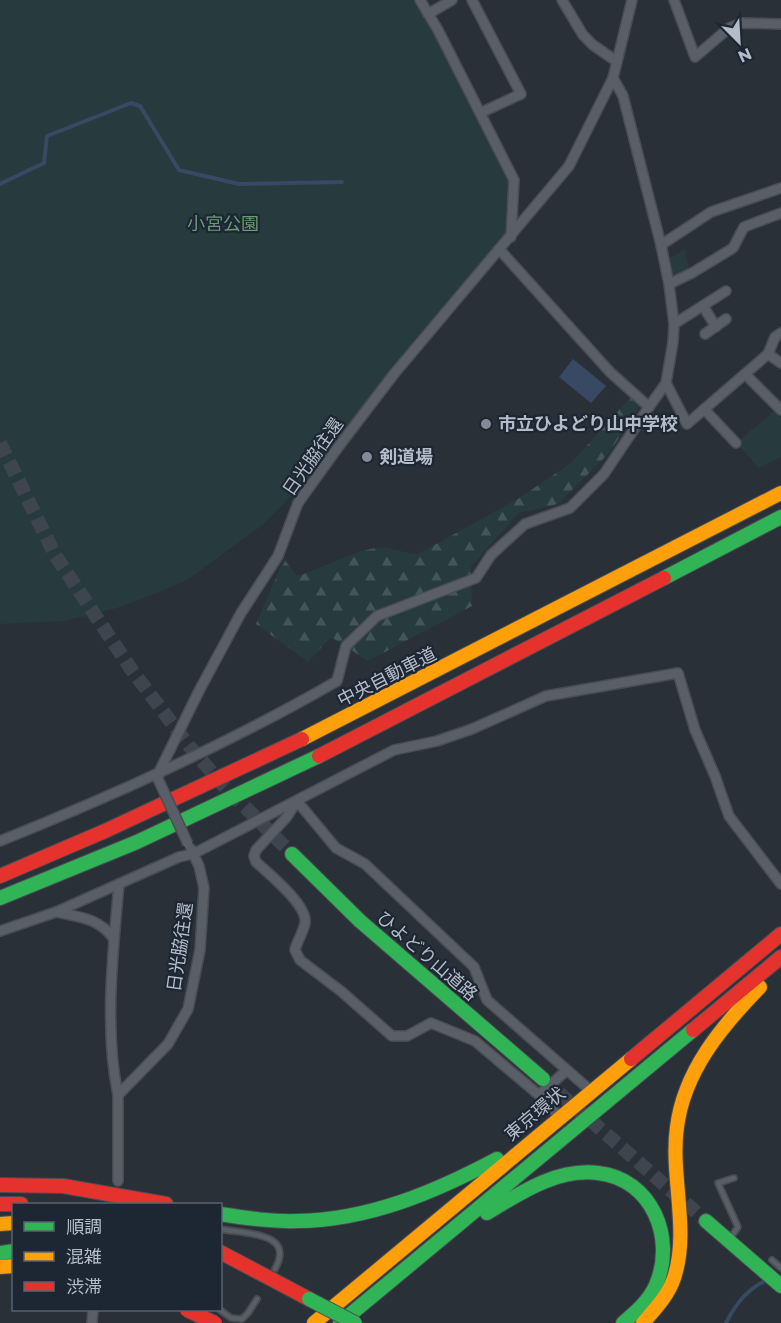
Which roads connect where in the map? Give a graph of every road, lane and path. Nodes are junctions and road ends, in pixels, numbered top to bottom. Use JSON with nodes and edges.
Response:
{"nodes":[{"id":1,"x":420,"y":0,"type":"edge"},
{"id":2,"x":452,"y":0,"type":"edge"},
{"id":3,"x":472,"y":0,"type":"edge"},
{"id":4,"x":562,"y":0,"type":"edge"},
{"id":5,"x":632,"y":0,"type":"edge"},
{"id":6,"x":674,"y":0,"type":"edge"},
{"id":7,"x":428,"y":15,"type":"junction"},
{"id":8,"x":781,"y":24,"type":"edge"},
{"id":9,"x":616,"y":61,"type":"junction"},
{"id":10,"x":613,"y":78,"type":"junction"},
{"id":11,"x":480,"y":113,"type":"junction"},
{"id":12,"x":781,"y":188,"type":"edge"},
{"id":13,"x":781,"y":213,"type":"edge"},
{"id":14,"x":511,"y":237,"type":"junction"},
{"id":15,"x":661,"y":245,"type":"junction"},
{"id":16,"x":499,"y":249,"type":"junction"},
{"id":17,"x":669,"y":284,"type":"junction"},
{"id":18,"x":726,"y":291,"type":"dead end"},
{"id":19,"x":703,"y":306,"type":"junction"},
{"id":20,"x":726,"y":319,"type":"dead end"},
{"id":21,"x":674,"y":324,"type":"junction"},
{"id":22,"x":716,"y":327,"type":"junction"},
{"id":23,"x":781,"y":333,"type":"edge"},
{"id":24,"x":705,"y":334,"type":"dead end"},
{"id":25,"x":768,"y":354,"type":"junction"},
{"id":26,"x":781,"y":363,"type":"edge"},
{"id":27,"x":745,"y":374,"type":"junction"},
{"id":28,"x":666,"y":383,"type":"junction"},
{"id":29,"x":650,"y":407,"type":"junction"},
{"id":30,"x":704,"y":409,"type":"junction"},
{"id":31,"x":781,"y":410,"type":"edge"},
{"id":32,"x":736,"y":443,"type":"dead end"},
{"id":33,"x":781,"y":493,"type":"edge"},
{"id":34,"x":781,"y":517,"type":"edge"},
{"id":35,"x":159,"y":776,"type":"junction"},
{"id":36,"x":297,"y":801,"type":"junction"},
{"id":37,"x":0,"y":841,"type":"edge"},
{"id":38,"x":193,"y":854,"type":"junction"},
{"id":39,"x":292,"y":854,"type":"tunnel mouth"},
{"id":40,"x":0,"y":876,"type":"edge"},
{"id":41,"x":119,"y":884,"type":"junction"},
{"id":42,"x":781,"y":884,"type":"edge"},
{"id":43,"x":0,"y":898,"type":"edge"},
{"id":44,"x":56,"y":912,"type":"junction"},
{"id":45,"x":0,"y":931,"type":"edge"},
{"id":46,"x":779,"y":938,"type":"edge"},
{"id":47,"x":114,"y":939,"type":"junction"},
{"id":48,"x":781,"y":957,"type":"edge"},
{"id":49,"x":781,"y":967,"type":"edge"},
{"id":50,"x":681,"y":1017,"type":"junction"},
{"id":51,"x":695,"y":1028,"type":"junction"},
{"id":52,"x":567,"y":1070,"type":"junction"},
{"id":53,"x":543,"y":1079,"type":"tunnel mouth"},
{"id":54,"x":591,"y":1091,"type":"junction"},
{"id":55,"x":118,"y":1095,"type":"junction"},
{"id":56,"x":539,"y":1095,"type":"junction"},
{"id":57,"x":560,"y":1117,"type":"junction"},
{"id":58,"x":734,"y":1178,"type":"dead end"},
{"id":59,"x":118,"y":1181,"type":"dead end"},
{"id":60,"x":0,"y":1185,"type":"edge"},
{"id":61,"x":137,"y":1198,"type":"junction"},
{"id":62,"x":149,"y":1203,"type":"edge"},
{"id":63,"x":161,"y":1203,"type":"edge"},
{"id":64,"x":222,"y":1214,"type":"edge"},
{"id":65,"x":706,"y":1221,"type":"tunnel mouth"},
{"id":66,"x":222,"y":1229,"type":"edge"},
{"id":67,"x":728,"y":1240,"type":"junction"},
{"id":68,"x":222,"y":1253,"type":"edge"},
{"id":69,"x":418,"y":1258,"type":"junction"},
{"id":70,"x":222,"y":1263,"type":"edge"},
{"id":71,"x":766,"y":1264,"type":"junction"},
{"id":72,"x":781,"y":1268,"type":"edge"},
{"id":73,"x":274,"y":1269,"type":"dead end"},
{"id":74,"x":781,"y":1286,"type":"edge"},
{"id":75,"x":257,"y":1299,"type":"dead end"},
{"id":76,"x":306,"y":1304,"type":"junction"},
{"id":77,"x":190,"y":1311,"type":"edge"},
{"id":78,"x":221,"y":1311,"type":"edge"},
{"id":79,"x":215,"y":1323,"type":"edge"},
{"id":80,"x":314,"y":1323,"type":"edge"},
{"id":81,"x":333,"y":1323,"type":"edge"},
{"id":82,"x":340,"y":1323,"type":"edge"},
{"id":83,"x":355,"y":1323,"type":"edge"},
{"id":84,"x":623,"y":1323,"type":"edge"},
{"id":85,"x":643,"y":1323,"type":"edge"}],
"edges":[{"from":1,"to":7,"type":"street"},
{"from":2,"to":7,"type":"street"},
{"from":3,"to":11,"type":"street"},
{"from":4,"to":9,"type":"street"},
{"from":5,"to":9,"type":"street"},
{"from":6,"to":8,"type":"street"},
{"from":7,"to":11,"type":"street"},
{"from":9,"to":10,"type":"street"},
{"from":10,"to":14,"type":"street"},
{"from":10,"to":15,"type":"street"},
{"from":11,"to":14,"type":"street"},
{"from":12,"to":15,"type":"street"},
{"from":13,"to":17,"type":"street"},
{"from":14,"to":16,"type":"street","name":"日光脇往還"},
{"from":15,"to":17,"type":"street"},
{"from":16,"to":29,"type":"street"},
{"from":16,"to":35,"type":"street","name":"日光脇往還"},
{"from":17,"to":21,"type":"street"},
{"from":18,"to":19,"type":"street"},
{"from":19,"to":21,"type":"street"},
{"from":19,"to":22,"type":"street"},
{"from":20,"to":22,"type":"street"},
{"from":21,"to":28,"type":"street"},
{"from":22,"to":24,"type":"street"},
{"from":23,"to":25,"type":"street"},
{"from":25,"to":26,"type":"street"},
{"from":25,"to":27,"type":"street"},
{"from":27,"to":30,"type":"street"},
{"from":27,"to":31,"type":"street"},
{"from":28,"to":29,"type":"street"},
{"from":28,"to":30,"type":"street"},
{"from":29,"to":35,"type":"street"},
{"from":30,"to":32,"type":"street"},
{"from":33,"to":40,"type":"main road","name":"中央自動車道"},
{"from":34,"to":43,"type":"main road"},
{"from":35,"to":37,"type":"street"},
{"from":35,"to":38,"type":"street","name":"日光脇往還","bridge":true},
{"from":36,"to":38,"type":"street"},
{"from":36,"to":42,"type":"street"},
{"from":36,"to":52,"type":"street"},
{"from":36,"to":56,"type":"street"},
{"from":38,"to":41,"type":"street"},
{"from":38,"to":55,"type":"street","name":"日光脇往還"},
{"from":39,"to":53,"type":"main road","name":"ひよどり山道路"},
{"from":41,"to":44,"type":"street"},
{"from":41,"to":47,"type":"street"},
{"from":44,"to":45,"type":"street"},
{"from":44,"to":47,"type":"street"},
{"from":46,"to":50,"type":"main road","name":"東京環状"},
{"from":47,"to":55,"type":"street"},
{"from":48,"to":51,"type":"main road","name":"東京環状"},
{"from":49,"to":85,"type":"main road"},
{"from":50,"to":51,"type":"main road"},
{"from":50,"to":54,"type":"main road","name":"東京環状"},
{"from":51,"to":69,"type":"main road","name":"東京環状"},
{"from":52,"to":54,"type":"street"},
{"from":52,"to":56,"type":"street"},
{"from":54,"to":57,"type":"main road","name":"東京環状"},
{"from":55,"to":59,"type":"street"},
{"from":56,"to":57,"type":"street"},
{"from":57,"to":64,"type":"main road"},
{"from":57,"to":80,"type":"main road","name":"東京環状"},
{"from":58,"to":67,"type":"lane"},
{"from":60,"to":61,"type":"main road"},
{"from":61,"to":62,"type":"lane"},
{"from":61,"to":63,"type":"main road"},
{"from":65,"to":67,"type":"main road"},
{"from":66,"to":73,"type":"lane"},
{"from":67,"to":71,"type":"main road"},
{"from":68,"to":76,"type":"main road"},
{"from":69,"to":82,"type":"main road","name":"東京環状"},
{"from":69,"to":84,"type":"main road"},
{"from":70,"to":76,"type":"main road"},
{"from":71,"to":72,"type":"lane"},
{"from":71,"to":74,"type":"main road"},
{"from":75,"to":78,"type":"lane"},
{"from":76,"to":81,"type":"main road"},
{"from":76,"to":83,"type":"main road","bridge":true},
{"from":77,"to":79,"type":"main road","bridge":true}]}
